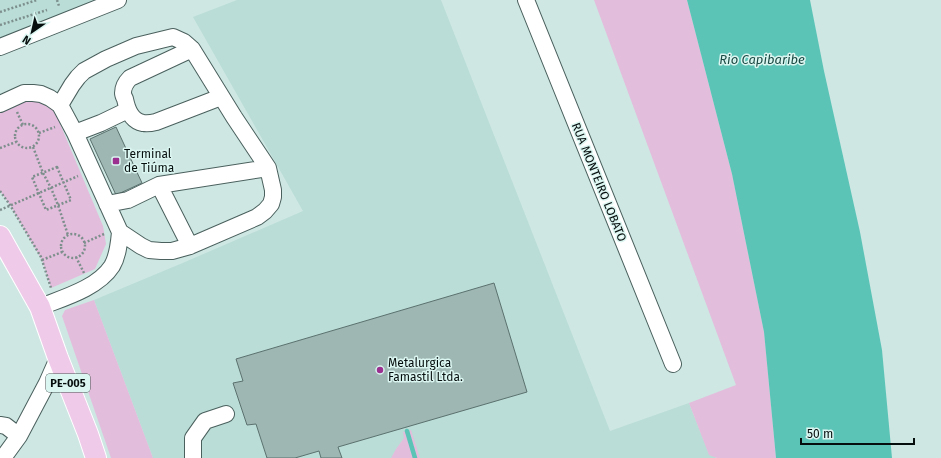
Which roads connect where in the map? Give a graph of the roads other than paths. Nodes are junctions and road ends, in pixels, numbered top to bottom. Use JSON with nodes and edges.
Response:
{"nodes":[{"id":1,"x":118,"y":0,"type":"edge"},
{"id":2,"x":526,"y":0,"type":"edge"},
{"id":3,"x":0,"y":47,"type":"edge"},
{"id":4,"x":192,"y":49,"type":"junction"},
{"id":5,"x":222,"y":97,"type":"junction"},
{"id":6,"x":0,"y":104,"type":"edge"},
{"id":7,"x":60,"y":105,"type":"junction"},
{"id":8,"x":128,"y":110,"type":"junction"},
{"id":9,"x":74,"y":133,"type":"junction"},
{"id":10,"x":268,"y":168,"type":"junction"},
{"id":11,"x":159,"y":185,"type":"junction"},
{"id":12,"x":107,"y":204,"type":"junction"},
{"id":13,"x":109,"y":232,"type":"junction"},
{"id":14,"x":0,"y":236,"type":"edge"},
{"id":15,"x":190,"y":246,"type":"junction"},
{"id":16,"x":40,"y":307,"type":"junction"},
{"id":17,"x":58,"y":358,"type":"junction"},
{"id":18,"x":673,"y":364,"type":"dead end"},
{"id":19,"x":226,"y":414,"type":"dead end"},
{"id":20,"x":2,"y":421,"type":"edge"},
{"id":21,"x":19,"y":436,"type":"junction"},
{"id":22,"x":3,"y":458,"type":"edge"},
{"id":23,"x":96,"y":458,"type":"edge"},
{"id":24,"x":193,"y":458,"type":"edge"}],
"edges":[{"from":1,"to":3,"type":"street"},
{"from":2,"to":18,"type":"street","name":"RUA MONTEIRO LOBATO"},
{"from":4,"to":5,"type":"street"},
{"from":4,"to":7,"type":"street"},
{"from":4,"to":8,"type":"street"},
{"from":5,"to":8,"type":"street"},
{"from":5,"to":10,"type":"street"},
{"from":6,"to":7,"type":"street"},
{"from":7,"to":9,"type":"street"},
{"from":8,"to":9,"type":"street"},
{"from":9,"to":12,"type":"street"},
{"from":10,"to":11,"type":"street"},
{"from":10,"to":15,"type":"street"},
{"from":11,"to":12,"type":"street"},
{"from":11,"to":15,"type":"street"},
{"from":12,"to":13,"type":"street"},
{"from":13,"to":15,"type":"street"},
{"from":13,"to":16,"type":"street"},
{"from":14,"to":16,"type":"main road","number":"PE-005"},
{"from":16,"to":17,"type":"main road","number":"PE-005"},
{"from":17,"to":21,"type":"street"},
{"from":17,"to":23,"type":"main road","number":"PE-005"},
{"from":19,"to":24,"type":"street"},
{"from":20,"to":21,"type":"street"},
{"from":21,"to":22,"type":"street"}]}
